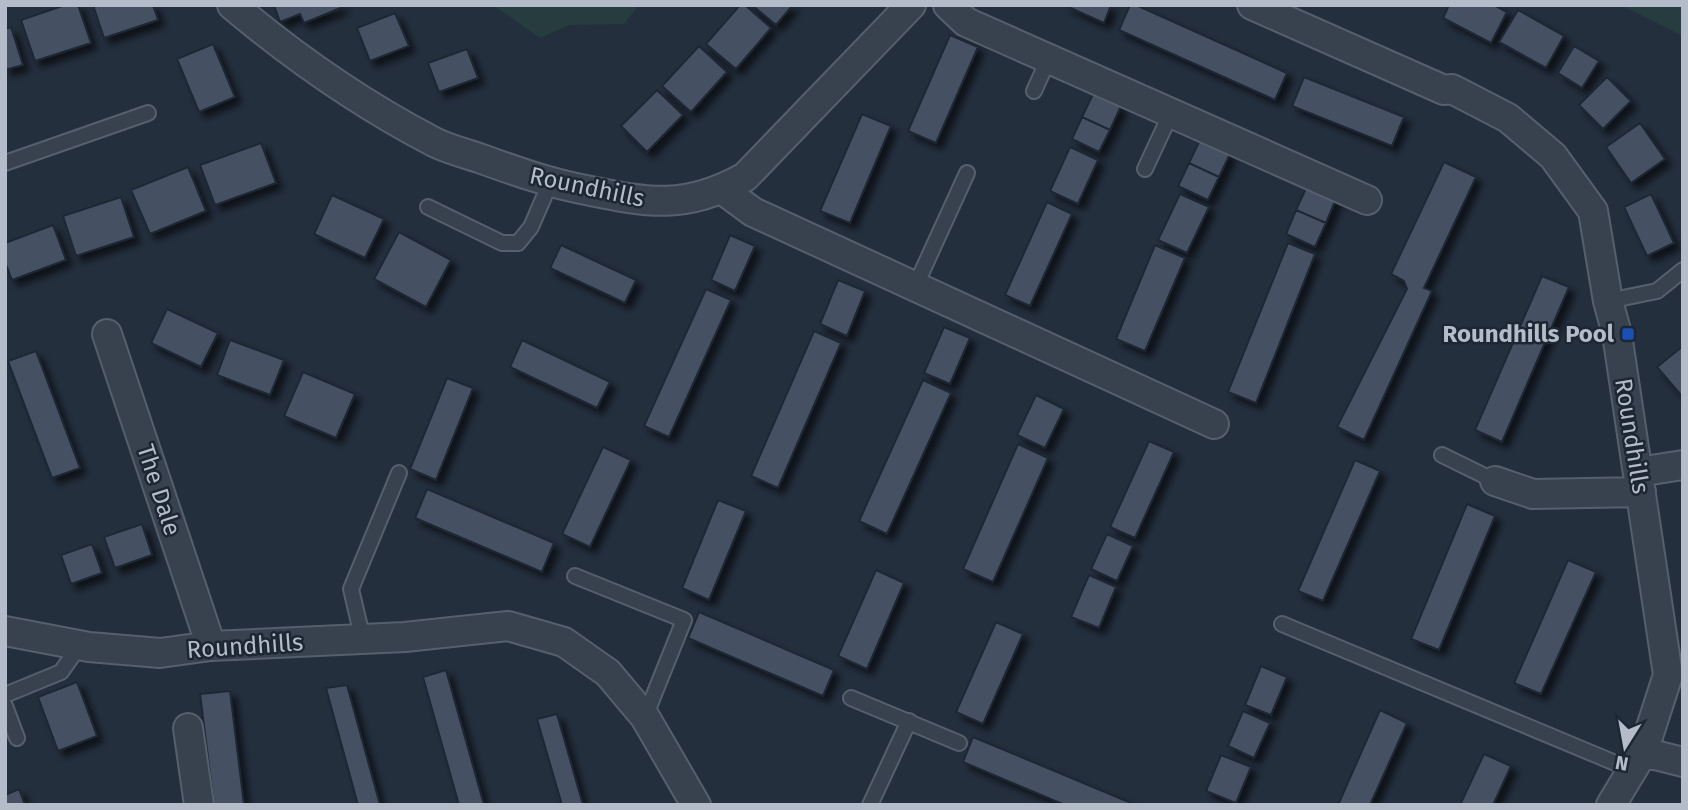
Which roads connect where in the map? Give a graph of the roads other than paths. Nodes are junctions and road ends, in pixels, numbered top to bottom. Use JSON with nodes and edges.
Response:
{"nodes":[{"id":1,"x":232,"y":5,"type":"edge"},
{"id":2,"x":911,"y":5,"type":"edge"},
{"id":3,"x":948,"y":5,"type":"edge"},
{"id":4,"x":1252,"y":5,"type":"edge"},
{"id":5,"x":1049,"y":58,"type":"junction"},
{"id":6,"x":1034,"y":91,"type":"dead end"},
{"id":7,"x":148,"y":113,"type":"dead end"},
{"id":8,"x":1171,"y":113,"type":"junction"},
{"id":9,"x":5,"y":163,"type":"edge"},
{"id":10,"x":1145,"y":169,"type":"dead end"},
{"id":11,"x":967,"y":173,"type":"dead end"},
{"id":12,"x":550,"y":183,"type":"junction"},
{"id":13,"x":723,"y":190,"type":"junction"},
{"id":14,"x":1367,"y":200,"type":"dead end"},
{"id":15,"x":428,"y":207,"type":"dead end"},
{"id":16,"x":1683,"y":270,"type":"edge"},
{"id":17,"x":915,"y":286,"type":"junction"},
{"id":18,"x":1608,"y":301,"type":"junction"},
{"id":19,"x":107,"y":334,"type":"dead end"},
{"id":20,"x":1214,"y":424,"type":"dead end"},
{"id":21,"x":1442,"y":454,"type":"dead end"},
{"id":22,"x":1683,"y":465,"type":"edge"},
{"id":23,"x":399,"y":473,"type":"dead end"},
{"id":24,"x":1495,"y":481,"type":"joint"},
{"id":25,"x":1639,"y":482,"type":"junction"},
{"id":26,"x":575,"y":576,"type":"dead end"},
{"id":27,"x":1282,"y":625,"type":"dead end"},
{"id":28,"x":5,"y":631,"type":"edge"},
{"id":29,"x":363,"y":640,"type":"junction"},
{"id":30,"x":80,"y":645,"type":"junction"},
{"id":31,"x":211,"y":646,"type":"junction"},
{"id":32,"x":5,"y":695,"type":"edge"},
{"id":33,"x":851,"y":698,"type":"dead end"},
{"id":34,"x":5,"y":706,"type":"edge"},
{"id":35,"x":645,"y":717,"type":"junction"},
{"id":36,"x":909,"y":721,"type":"junction"},
{"id":37,"x":188,"y":728,"type":"dead end"},
{"id":38,"x":17,"y":738,"type":"dead end"},
{"id":39,"x":960,"y":743,"type":"dead end"},
{"id":40,"x":1637,"y":761,"type":"junction"},
{"id":41,"x":1683,"y":762,"type":"edge"},
{"id":42,"x":199,"y":805,"type":"edge"},
{"id":43,"x":696,"y":805,"type":"edge"},
{"id":44,"x":870,"y":805,"type":"edge"},
{"id":45,"x":1611,"y":805,"type":"edge"}],
"edges":[{"from":1,"to":12,"type":"street","name":"Roundhills"},
{"from":2,"to":13,"type":"street","name":"Roundhills"},
{"from":3,"to":5,"type":"street"},
{"from":4,"to":18,"type":"street","name":"Roundhills"},
{"from":5,"to":6,"type":"lane"},
{"from":5,"to":8,"type":"street"},
{"from":7,"to":9,"type":"lane"},
{"from":8,"to":10,"type":"lane"},
{"from":8,"to":14,"type":"street"},
{"from":11,"to":17,"type":"lane"},
{"from":12,"to":13,"type":"street","name":"Roundhills"},
{"from":12,"to":15,"type":"lane"},
{"from":13,"to":17,"type":"street"},
{"from":16,"to":18,"type":"lane"},
{"from":17,"to":20,"type":"street"},
{"from":18,"to":25,"type":"street","name":"Roundhills"},
{"from":19,"to":31,"type":"street","name":"The Dale"},
{"from":21,"to":24,"type":"lane"},
{"from":22,"to":25,"type":"street"},
{"from":23,"to":29,"type":"lane"},
{"from":24,"to":25,"type":"street"},
{"from":25,"to":40,"type":"street","name":"Roundhills"},
{"from":26,"to":35,"type":"lane"},
{"from":27,"to":40,"type":"lane"},
{"from":28,"to":30,"type":"street","name":"Roundhills"},
{"from":29,"to":31,"type":"street","name":"Roundhills"},
{"from":29,"to":35,"type":"street","name":"Roundhills"},
{"from":30,"to":31,"type":"street","name":"Roundhills"},
{"from":30,"to":32,"type":"lane"},
{"from":33,"to":36,"type":"lane"},
{"from":34,"to":38,"type":"lane"},
{"from":35,"to":43,"type":"street","name":"Roundhills"},
{"from":36,"to":39,"type":"lane"},
{"from":36,"to":44,"type":"lane"},
{"from":37,"to":42,"type":"street"},
{"from":40,"to":41,"type":"street"},
{"from":40,"to":45,"type":"street","name":"Roundhills"}]}
